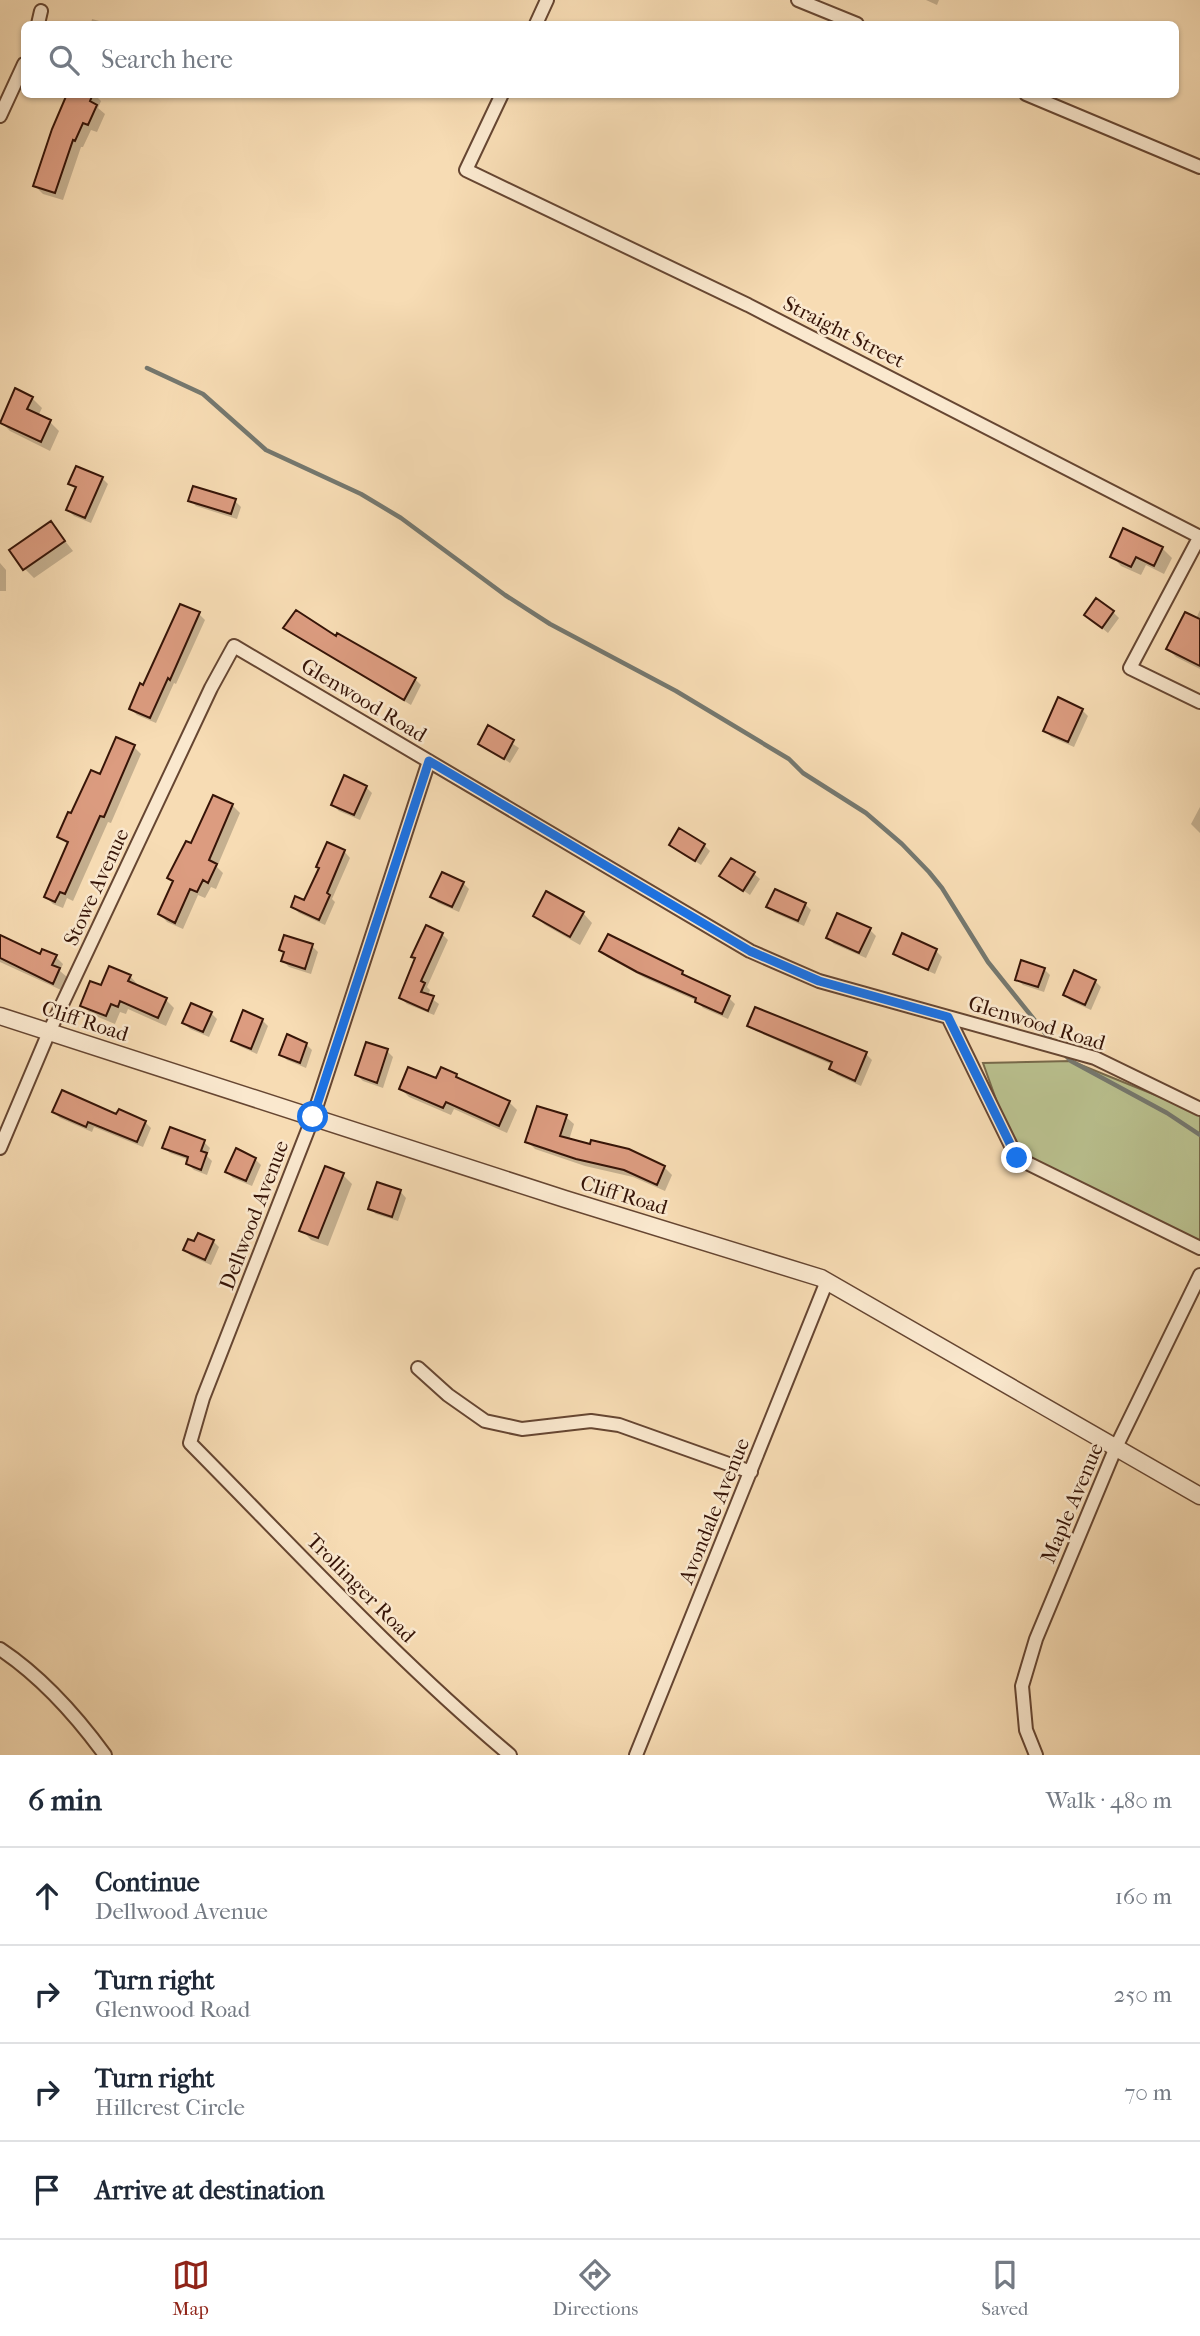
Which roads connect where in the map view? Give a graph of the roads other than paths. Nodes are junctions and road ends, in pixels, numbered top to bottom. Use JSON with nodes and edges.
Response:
{"nodes":[{"id":1,"x":547,"y":0,"type":"edge"},
{"id":2,"x":798,"y":0,"type":"edge"},
{"id":3,"x":41,"y":11,"type":"dead end"},
{"id":4,"x":39,"y":21,"type":"edge"},
{"id":5,"x":537,"y":21,"type":"edge"},
{"id":6,"x":850,"y":21,"type":"edge"},
{"id":7,"x":21,"y":70,"type":"edge"},
{"id":8,"x":500,"y":98,"type":"edge"},
{"id":9,"x":1036,"y":98,"type":"edge"},
{"id":10,"x":0,"y":116,"type":"edge"},
{"id":11,"x":1200,"y":167,"type":"edge"},
{"id":12,"x":1200,"y":536,"type":"edge"},
{"id":13,"x":234,"y":646,"type":"joint"},
{"id":14,"x":1200,"y":702,"type":"edge"},
{"id":15,"x":429,"y":761,"type":"junction"},
{"id":16,"x":0,"y":1016,"type":"edge"},
{"id":17,"x":948,"y":1017,"type":"junction"},
{"id":18,"x":49,"y":1032,"type":"junction"},
{"id":19,"x":1200,"y":1109,"type":"edge"},
{"id":20,"x":313,"y":1117,"type":"junction"},
{"id":21,"x":0,"y":1147,"type":"edge"},
{"id":22,"x":1200,"y":1248,"type":"edge"},
{"id":23,"x":1200,"y":1275,"type":"edge"},
{"id":24,"x":827,"y":1282,"type":"junction"},
{"id":25,"x":418,"y":1368,"type":"dead end"},
{"id":26,"x":190,"y":1443,"type":"joint"},
{"id":27,"x":1116,"y":1447,"type":"junction"},
{"id":28,"x":751,"y":1472,"type":"junction"},
{"id":29,"x":1200,"y":1496,"type":"edge"},
{"id":30,"x":0,"y":1649,"type":"edge"},
{"id":31,"x":105,"y":1755,"type":"edge"},
{"id":32,"x":510,"y":1755,"type":"edge"},
{"id":33,"x":636,"y":1755,"type":"edge"},
{"id":34,"x":1036,"y":1755,"type":"edge"}],
"edges":[{"from":1,"to":5,"type":"street"},
{"from":2,"to":6,"type":"street"},
{"from":3,"to":4,"type":"street"},
{"from":7,"to":10,"type":"street"},
{"from":8,"to":12,"type":"street","name":"Straight Street"},
{"from":9,"to":11,"type":"street"},
{"from":12,"to":14,"type":"street"},
{"from":13,"to":15,"type":"street","name":"Glenwood Road"},
{"from":13,"to":18,"type":"street","name":"Stowe Avenue"},
{"from":15,"to":17,"type":"street","name":"Glenwood Road"},
{"from":15,"to":20,"type":"street","name":"Dellwood Avenue"},
{"from":16,"to":18,"type":"street","name":"Cliff Road"},
{"from":17,"to":19,"type":"street","name":"Glenwood Road"},
{"from":17,"to":22,"type":"street"},
{"from":18,"to":20,"type":"street","name":"Cliff Road"},
{"from":18,"to":21,"type":"street","name":"Stowe Avenue"},
{"from":20,"to":24,"type":"street","name":"Cliff Road"},
{"from":20,"to":26,"type":"street","name":"Dellwood Avenue"},
{"from":23,"to":27,"type":"street","name":"Maple Avenue"},
{"from":24,"to":27,"type":"street","name":"Cliff Road"},
{"from":24,"to":28,"type":"street","name":"Avondale Avenue"},
{"from":25,"to":28,"type":"street"},
{"from":26,"to":32,"type":"street","name":"Trollinger Road"},
{"from":27,"to":29,"type":"street","name":"Cliff Road"},
{"from":27,"to":34,"type":"street","name":"Maple Avenue"},
{"from":28,"to":33,"type":"street","name":"Avondale Avenue"},
{"from":30,"to":31,"type":"street"}]}
